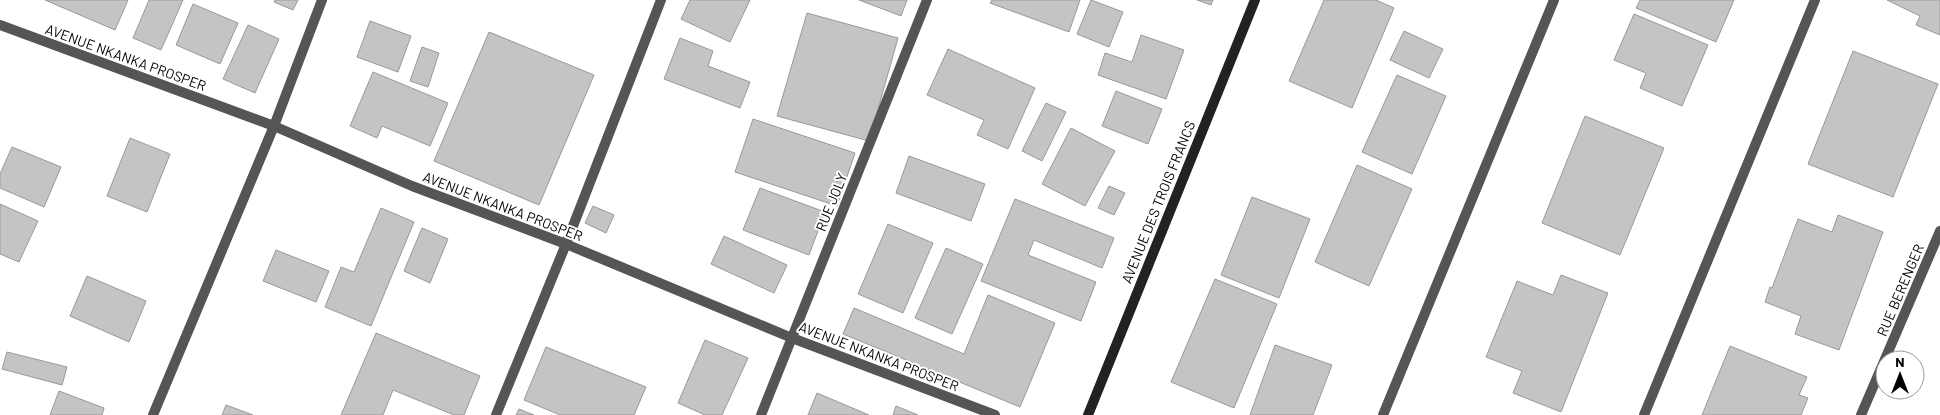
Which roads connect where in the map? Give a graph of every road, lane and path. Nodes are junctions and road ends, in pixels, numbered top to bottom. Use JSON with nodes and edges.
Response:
{"nodes":[{"id":1,"x":322,"y":0,"type":"edge"},
{"id":2,"x":661,"y":0,"type":"edge"},
{"id":3,"x":927,"y":0,"type":"edge"},
{"id":4,"x":1255,"y":0,"type":"edge"},
{"id":5,"x":1554,"y":0,"type":"edge"},
{"id":6,"x":1815,"y":0,"type":"edge"},
{"id":7,"x":0,"y":25,"type":"edge"},
{"id":8,"x":274,"y":126,"type":"junction"},
{"id":9,"x":1940,"y":231,"type":"edge"},
{"id":10,"x":566,"y":244,"type":"junction"},
{"id":11,"x":792,"y":338,"type":"junction"},
{"id":12,"x":153,"y":415,"type":"edge"},
{"id":13,"x":496,"y":415,"type":"edge"},
{"id":14,"x":761,"y":415,"type":"edge"},
{"id":15,"x":995,"y":415,"type":"edge"},
{"id":16,"x":1088,"y":415,"type":"edge"},
{"id":17,"x":1382,"y":415,"type":"edge"},
{"id":18,"x":1644,"y":415,"type":"edge"},
{"id":19,"x":1861,"y":415,"type":"edge"}],
"edges":[{"from":1,"to":8,"type":"street"},
{"from":2,"to":10,"type":"street"},
{"from":3,"to":11,"type":"street","name":"RUE JOLY"},
{"from":4,"to":16,"type":"street","name":"AVENUE DES TROIS FRANCS"},
{"from":5,"to":17,"type":"street"},
{"from":6,"to":18,"type":"street"},
{"from":7,"to":8,"type":"street","name":"AVENUE NKANKA PROSPER"},
{"from":8,"to":10,"type":"street","name":"AVENUE NKANKA PROSPER"},
{"from":8,"to":12,"type":"street"},
{"from":9,"to":19,"type":"street","name":"RUE BERENGER"},
{"from":10,"to":11,"type":"street","name":"AVENUE NKANKA PROSPER"},
{"from":10,"to":13,"type":"street"},
{"from":11,"to":14,"type":"street","name":"RUE JOLY"},
{"from":11,"to":15,"type":"street","name":"AVENUE NKANKA PROSPER"}]}
